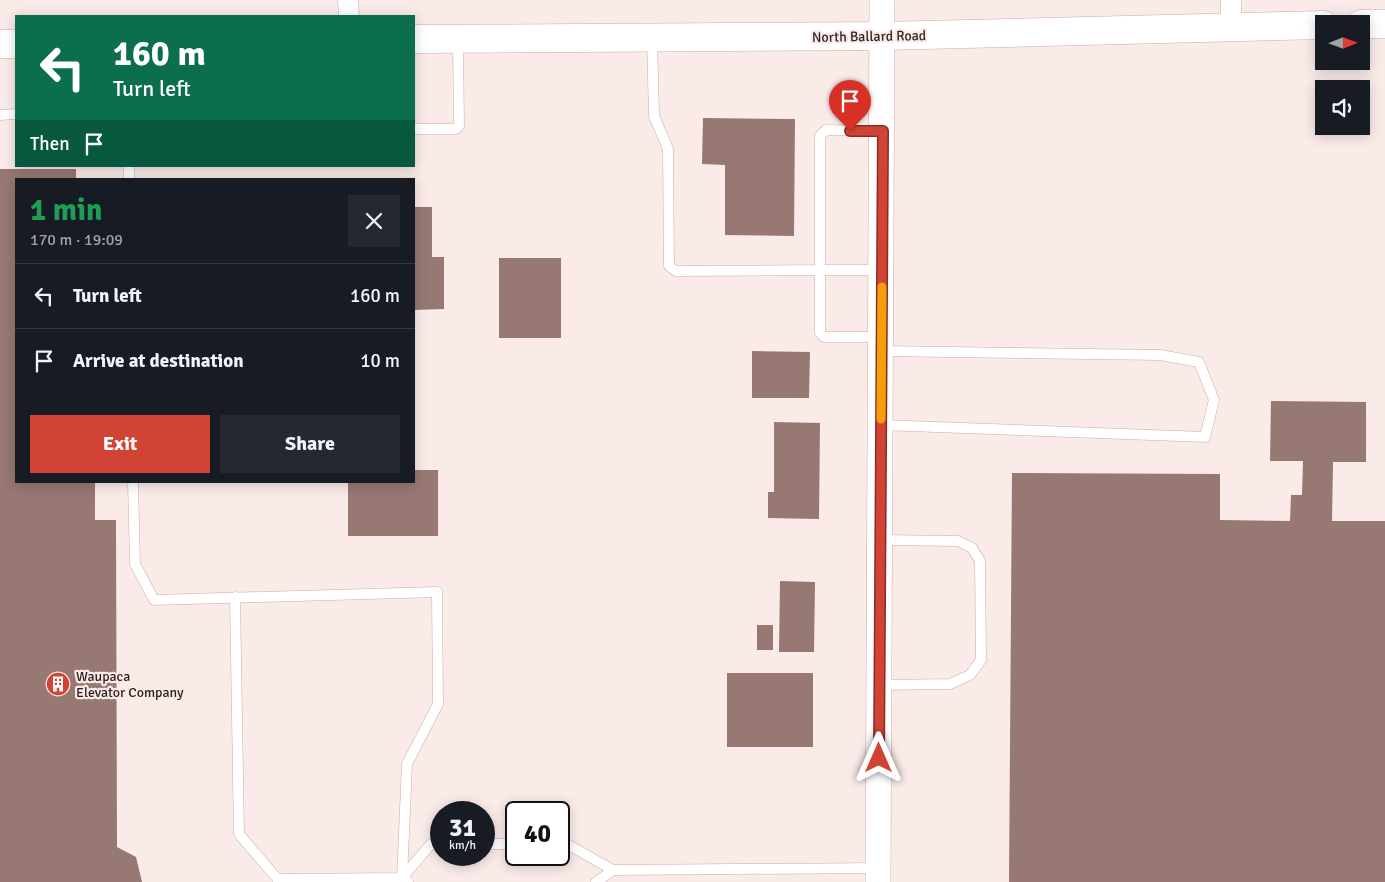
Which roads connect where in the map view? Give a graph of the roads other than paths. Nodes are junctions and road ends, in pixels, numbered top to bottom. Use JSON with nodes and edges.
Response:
{"nodes":[{"id":1,"x":348,"y":0,"type":"edge"},
{"id":2,"x":882,"y":0,"type":"edge"},
{"id":3,"x":1231,"y":0,"type":"edge"},
{"id":4,"x":349,"y":15,"type":"edge"},
{"id":5,"x":1370,"y":24,"type":"edge"},
{"id":6,"x":1385,"y":24,"type":"edge"},
{"id":7,"x":1315,"y":25,"type":"edge"},
{"id":8,"x":1231,"y":27,"type":"junction"},
{"id":9,"x":883,"y":36,"type":"junction"},
{"id":10,"x":652,"y":37,"type":"junction"},
{"id":11,"x":458,"y":38,"type":"junction"},
{"id":12,"x":415,"y":39,"type":"edge"},
{"id":13,"x":0,"y":44,"type":"edge"},
{"id":14,"x":15,"y":44,"type":"edge"},
{"id":15,"x":0,"y":114,"type":"edge"},
{"id":16,"x":15,"y":114,"type":"edge"},
{"id":17,"x":415,"y":129,"type":"edge"},
{"id":18,"x":883,"y":131,"type":"junction"},
{"id":19,"x":820,"y":270,"type":"junction"},
{"id":20,"x":882,"y":270,"type":"junction"},
{"id":21,"x":881,"y":344,"type":"junction"},
{"id":22,"x":881,"y":424,"type":"junction"},
{"id":23,"x":133,"y":483,"type":"edge"},
{"id":24,"x":880,"y":540,"type":"junction"},
{"id":25,"x":235,"y":597,"type":"junction"},
{"id":26,"x":880,"y":685,"type":"junction"},
{"id":27,"x":430,"y":845,"type":"edge"},
{"id":28,"x":570,"y":846,"type":"edge"},
{"id":29,"x":613,"y":870,"type":"junction"},
{"id":30,"x":878,"y":875,"type":"edge"},
{"id":31,"x":405,"y":880,"type":"edge"},
{"id":32,"x":280,"y":881,"type":"edge"},
{"id":33,"x":596,"y":882,"type":"edge"}],
"edges":[{"from":1,"to":4,"type":"street"},
{"from":2,"to":9,"type":"street"},
{"from":3,"to":8,"type":"street"},
{"from":5,"to":6,"type":"main road"},
{"from":7,"to":8,"type":"main road","name":"North Ballard Road"},
{"from":8,"to":9,"type":"main road","name":"North Ballard Road"},
{"from":9,"to":10,"type":"main road","name":"North Ballard Road"},
{"from":9,"to":18,"type":"street"},
{"from":10,"to":11,"type":"main road","name":"North Ballard Road"},
{"from":10,"to":19,"type":"lane"},
{"from":11,"to":12,"type":"main road","name":"North Ballard Road"},
{"from":11,"to":17,"type":"lane"},
{"from":13,"to":14,"type":"main road"},
{"from":15,"to":16,"type":"lane"},
{"from":18,"to":19,"type":"lane"},
{"from":18,"to":20,"type":"street"},
{"from":19,"to":20,"type":"lane"},
{"from":19,"to":21,"type":"lane"},
{"from":20,"to":21,"type":"street"},
{"from":21,"to":22,"type":"street"},
{"from":21,"to":22,"type":"lane"},
{"from":22,"to":24,"type":"street"},
{"from":23,"to":25,"type":"lane"},
{"from":24,"to":26,"type":"street"},
{"from":24,"to":26,"type":"lane"},
{"from":25,"to":31,"type":"lane"},
{"from":25,"to":32,"type":"lane"},
{"from":26,"to":30,"type":"street"},
{"from":27,"to":31,"type":"lane"},
{"from":28,"to":29,"type":"lane"},
{"from":29,"to":30,"type":"lane"},
{"from":29,"to":33,"type":"lane"},
{"from":31,"to":32,"type":"lane"}]}
